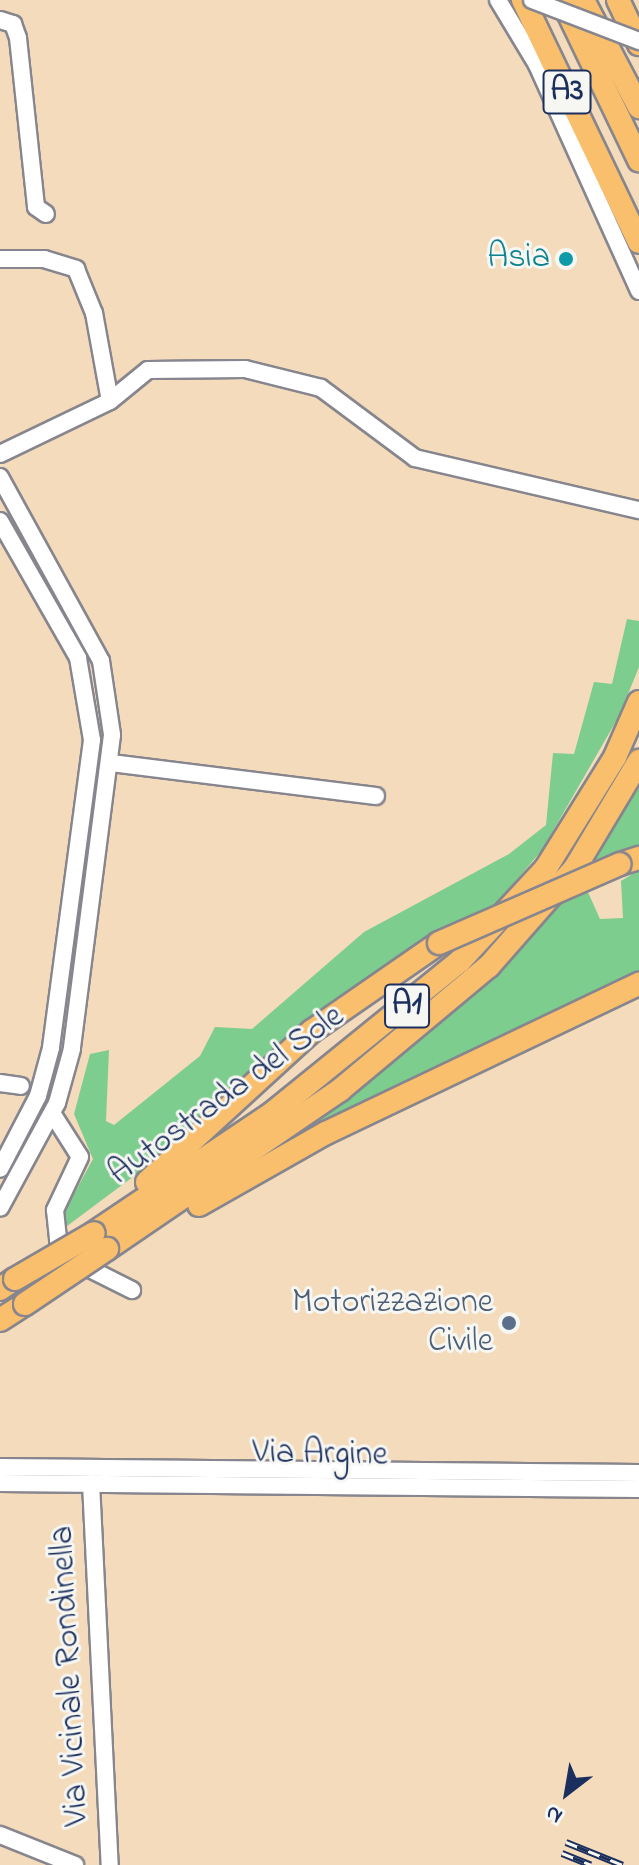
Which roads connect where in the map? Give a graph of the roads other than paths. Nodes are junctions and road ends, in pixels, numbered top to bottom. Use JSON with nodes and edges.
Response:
{"nodes":[{"id":1,"x":498,"y":0,"type":"edge"},
{"id":2,"x":523,"y":0,"type":"edge"},
{"id":3,"x":532,"y":0,"type":"edge"},
{"id":4,"x":562,"y":0,"type":"edge"},
{"id":5,"x":583,"y":0,"type":"edge"},
{"id":6,"x":618,"y":0,"type":"edge"},
{"id":7,"x":0,"y":20,"type":"edge"},
{"id":8,"x":639,"y":42,"type":"edge"},
{"id":9,"x":639,"y":107,"type":"edge"},
{"id":10,"x":639,"y":160,"type":"edge"},
{"id":11,"x":46,"y":214,"type":"dead end"},
{"id":12,"x":639,"y":242,"type":"edge"},
{"id":13,"x":0,"y":259,"type":"edge"},
{"id":14,"x":639,"y":291,"type":"edge"},
{"id":15,"x":110,"y":401,"type":"junction"},
{"id":16,"x":0,"y":454,"type":"edge"},
{"id":17,"x":0,"y":477,"type":"edge"},
{"id":18,"x":639,"y":510,"type":"edge"},
{"id":19,"x":0,"y":521,"type":"edge"},
{"id":20,"x":639,"y":702,"type":"edge"},
{"id":21,"x":639,"y":761,"type":"edge"},
{"id":22,"x":111,"y":763,"type":"junction"},
{"id":23,"x":376,"y":796,"type":"dead end"},
{"id":24,"x":630,"y":861,"type":"edge"},
{"id":25,"x":639,"y":984,"type":"edge"},
{"id":26,"x":0,"y":1083,"type":"edge"},
{"id":27,"x":21,"y":1086,"type":"dead end"},
{"id":28,"x":52,"y":1113,"type":"junction"},
{"id":29,"x":0,"y":1169,"type":"edge"},
{"id":30,"x":0,"y":1208,"type":"edge"},
{"id":31,"x":100,"y":1240,"type":"junction"},
{"id":32,"x":8,"y":1284,"type":"edge"},
{"id":33,"x":132,"y":1290,"type":"dead end"},
{"id":34,"x":0,"y":1320,"type":"edge"},
{"id":35,"x":639,"y":1454,"type":"edge"},
{"id":36,"x":0,"y":1467,"type":"edge"},
{"id":37,"x":637,"y":1478,"type":"edge"},
{"id":38,"x":0,"y":1483,"type":"edge"},
{"id":39,"x":91,"y":1483,"type":"junction"},
{"id":40,"x":0,"y":1835,"type":"edge"},
{"id":41,"x":75,"y":1865,"type":"edge"},
{"id":42,"x":110,"y":1865,"type":"edge"}],
"edges":[{"from":1,"to":14,"type":"street"},
{"from":2,"to":12,"type":"highway","number":"A3"},
{"from":3,"to":8,"type":"street","bridge":true},
{"from":4,"to":10,"type":"highway"},
{"from":5,"to":9,"type":"highway"},
{"from":6,"to":8,"type":"highway","number":"A3"},
{"from":7,"to":11,"type":"street"},
{"from":13,"to":15,"type":"street"},
{"from":15,"to":16,"type":"street"},
{"from":15,"to":18,"type":"street"},
{"from":17,"to":22,"type":"street"},
{"from":19,"to":29,"type":"street"},
{"from":20,"to":31,"type":"highway","name":"Autostrada del Sole","number":"A1"},
{"from":21,"to":31,"type":"highway","name":"Autostrada del Sole","number":"A1"},
{"from":22,"to":23,"type":"street"},
{"from":22,"to":28,"type":"street"},
{"from":24,"to":31,"type":"highway","bridge":true},
{"from":25,"to":31,"type":"highway"},
{"from":26,"to":27,"type":"street"},
{"from":28,"to":30,"type":"street"},
{"from":28,"to":33,"type":"street"},
{"from":31,"to":32,"type":"highway","bridge":true},
{"from":31,"to":34,"type":"highway","bridge":true},
{"from":35,"to":37,"type":"street"},
{"from":36,"to":37,"type":"street","name":"Via Argine"},
{"from":37,"to":39,"type":"street","name":"Via Argine"},
{"from":38,"to":39,"type":"street","name":"Via Argine"},
{"from":39,"to":42,"type":"street","name":"Via Vicinale Rondinella"},
{"from":40,"to":41,"type":"street"}]}
